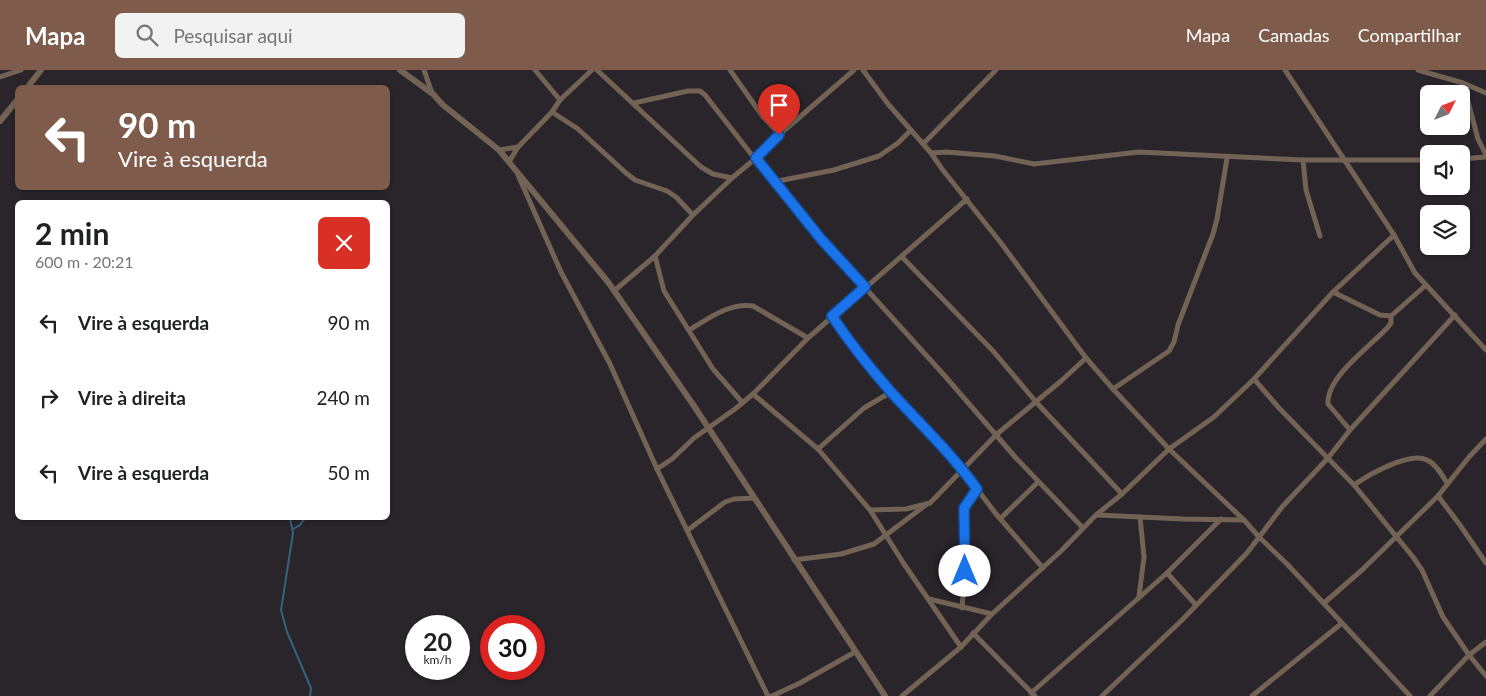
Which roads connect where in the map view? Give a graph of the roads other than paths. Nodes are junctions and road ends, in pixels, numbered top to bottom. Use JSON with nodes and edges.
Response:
{"nodes":[{"id":1,"x":21,"y":70,"type":"edge"},
{"id":2,"x":40,"y":70,"type":"edge"},
{"id":3,"x":400,"y":70,"type":"edge"},
{"id":4,"x":424,"y":70,"type":"edge"},
{"id":5,"x":534,"y":70,"type":"edge"},
{"id":6,"x":592,"y":70,"type":"edge"},
{"id":7,"x":597,"y":70,"type":"edge"},
{"id":8,"x":730,"y":70,"type":"edge"},
{"id":9,"x":854,"y":70,"type":"edge"},
{"id":10,"x":863,"y":70,"type":"edge"},
{"id":11,"x":996,"y":70,"type":"edge"},
{"id":12,"x":1285,"y":70,"type":"edge"},
{"id":13,"x":1418,"y":70,"type":"edge"},
{"id":14,"x":0,"y":77,"type":"edge"},
{"id":15,"x":1463,"y":84,"type":"junction"},
{"id":16,"x":29,"y":85,"type":"edge"},
{"id":17,"x":1486,"y":93,"type":"edge"},
{"id":18,"x":433,"y":94,"type":"junction"},
{"id":19,"x":560,"y":100,"type":"junction"},
{"id":20,"x":15,"y":103,"type":"edge"},
{"id":21,"x":634,"y":104,"type":"junction"},
{"id":22,"x":552,"y":112,"type":"junction"},
{"id":23,"x":0,"y":121,"type":"edge"},
{"id":24,"x":911,"y":130,"type":"junction"},
{"id":25,"x":780,"y":135,"type":"junction"},
{"id":26,"x":923,"y":144,"type":"junction"},
{"id":27,"x":518,"y":147,"type":"junction"},
{"id":28,"x":499,"y":150,"type":"junction"},
{"id":29,"x":931,"y":153,"type":"junction"},
{"id":30,"x":1486,"y":156,"type":"edge"},
{"id":31,"x":756,"y":158,"type":"junction"},
{"id":32,"x":1227,"y":158,"type":"junction"},
{"id":33,"x":1470,"y":158,"type":"edge"},
{"id":34,"x":1303,"y":160,"type":"junction"},
{"id":35,"x":1345,"y":160,"type":"junction"},
{"id":36,"x":1420,"y":160,"type":"edge"},
{"id":37,"x":510,"y":162,"type":"junction"},
{"id":38,"x":517,"y":173,"type":"junction"},
{"id":39,"x":732,"y":178,"type":"junction"},
{"id":40,"x":774,"y":182,"type":"junction"},
{"id":41,"x":967,"y":199,"type":"junction"},
{"id":42,"x":693,"y":215,"type":"junction"},
{"id":43,"x":1394,"y":235,"type":"junction"},
{"id":44,"x":1320,"y":236,"type":"dead end"},
{"id":45,"x":655,"y":256,"type":"junction"},
{"id":46,"x":902,"y":257,"type":"junction"},
{"id":47,"x":1426,"y":285,"type":"junction"},
{"id":48,"x":865,"y":287,"type":"junction"},
{"id":49,"x":614,"y":291,"type":"junction"},
{"id":50,"x":1333,"y":292,"type":"junction"},
{"id":51,"x":1455,"y":315,"type":"junction"},
{"id":52,"x":832,"y":316,"type":"junction"},
{"id":53,"x":1391,"y":316,"type":"junction"},
{"id":54,"x":689,"y":330,"type":"junction"},
{"id":55,"x":808,"y":338,"type":"junction"},
{"id":56,"x":1486,"y":350,"type":"edge"},
{"id":57,"x":1086,"y":358,"type":"junction"},
{"id":58,"x":1254,"y":379,"type":"junction"},
{"id":59,"x":1113,"y":389,"type":"junction"},
{"id":60,"x":891,"y":392,"type":"junction"},
{"id":61,"x":753,"y":394,"type":"junction"},
{"id":62,"x":742,"y":402,"type":"junction"},
{"id":63,"x":1036,"y":402,"type":"junction"},
{"id":64,"x":708,"y":427,"type":"junction"},
{"id":65,"x":1350,"y":430,"type":"junction"},
{"id":66,"x":997,"y":434,"type":"junction"},
{"id":67,"x":1486,"y":439,"type":"edge"},
{"id":68,"x":818,"y":449,"type":"junction"},
{"id":69,"x":1169,"y":449,"type":"junction"},
{"id":70,"x":1328,"y":458,"type":"junction"},
{"id":71,"x":658,"y":469,"type":"junction"},
{"id":72,"x":962,"y":469,"type":"junction"},
{"id":73,"x":1038,"y":482,"type":"junction"},
{"id":74,"x":1447,"y":483,"type":"junction"},
{"id":75,"x":1354,"y":484,"type":"junction"},
{"id":76,"x":977,"y":489,"type":"junction"},
{"id":77,"x":1122,"y":494,"type":"junction"},
{"id":78,"x":1438,"y":496,"type":"junction"},
{"id":79,"x":755,"y":498,"type":"junction"},
{"id":80,"x":930,"y":502,"type":"junction"},
{"id":81,"x":870,"y":510,"type":"junction"},
{"id":82,"x":1096,"y":515,"type":"junction"},
{"id":83,"x":1140,"y":517,"type":"junction"},
{"id":84,"x":1001,"y":518,"type":"junction"},
{"id":85,"x":1221,"y":519,"type":"junction"},
{"id":86,"x":1244,"y":520,"type":"junction"},
{"id":87,"x":1083,"y":528,"type":"junction"},
{"id":88,"x":688,"y":530,"type":"junction"},
{"id":89,"x":887,"y":536,"type":"junction"},
{"id":90,"x":1259,"y":537,"type":"junction"},
{"id":91,"x":1396,"y":538,"type":"junction"},
{"id":92,"x":794,"y":560,"type":"junction"},
{"id":93,"x":1486,"y":563,"type":"edge"},
{"id":94,"x":1043,"y":568,"type":"junction"},
{"id":95,"x":1167,"y":573,"type":"junction"},
{"id":96,"x":1139,"y":596,"type":"junction"},
{"id":97,"x":928,"y":598,"type":"junction"},
{"id":98,"x":1324,"y":603,"type":"junction"},
{"id":99,"x":1196,"y":605,"type":"junction"},
{"id":100,"x":962,"y":608,"type":"junction"},
{"id":101,"x":992,"y":614,"type":"junction"},
{"id":102,"x":1342,"y":623,"type":"junction"},
{"id":103,"x":973,"y":633,"type":"junction"},
{"id":104,"x":1486,"y":642,"type":"edge"},
{"id":105,"x":962,"y":647,"type":"junction"},
{"id":106,"x":855,"y":652,"type":"junction"},
{"id":107,"x":1469,"y":656,"type":"junction"},
{"id":108,"x":1486,"y":676,"type":"edge"},
{"id":109,"x":1033,"y":694,"type":"edge"},
{"id":110,"x":768,"y":696,"type":"edge"},
{"id":111,"x":772,"y":696,"type":"edge"},
{"id":112,"x":885,"y":696,"type":"edge"},
{"id":113,"x":902,"y":696,"type":"edge"},
{"id":114,"x":1102,"y":696,"type":"edge"},
{"id":115,"x":1252,"y":696,"type":"edge"},
{"id":116,"x":1410,"y":696,"type":"edge"},
{"id":117,"x":1430,"y":696,"type":"edge"}],
"edges":[{"from":1,"to":14,"type":"street"},
{"from":2,"to":16,"type":"street"},
{"from":3,"to":18,"type":"street"},
{"from":4,"to":18,"type":"street"},
{"from":5,"to":19,"type":"street"},
{"from":6,"to":19,"type":"street"},
{"from":7,"to":21,"type":"street"},
{"from":8,"to":25,"type":"street"},
{"from":9,"to":25,"type":"street"},
{"from":10,"to":24,"type":"street"},
{"from":11,"to":26,"type":"street"},
{"from":12,"to":35,"type":"street"},
{"from":13,"to":15,"type":"street"},
{"from":15,"to":17,"type":"street"},
{"from":15,"to":30,"type":"street"},
{"from":18,"to":28,"type":"street"},
{"from":19,"to":22,"type":"street"},
{"from":20,"to":23,"type":"street"},
{"from":21,"to":31,"type":"street"},
{"from":21,"to":39,"type":"street"},
{"from":22,"to":27,"type":"street"},
{"from":22,"to":42,"type":"street"},
{"from":24,"to":26,"type":"street"},
{"from":24,"to":40,"type":"street"},
{"from":25,"to":31,"type":"street"},
{"from":26,"to":29,"type":"street"},
{"from":27,"to":28,"type":"street"},
{"from":27,"to":37,"type":"street"},
{"from":28,"to":37,"type":"street"},
{"from":29,"to":32,"type":"street"},
{"from":29,"to":41,"type":"street"},
{"from":30,"to":33,"type":"street"},
{"from":31,"to":39,"type":"street"},
{"from":31,"to":40,"type":"street"},
{"from":32,"to":34,"type":"street"},
{"from":32,"to":59,"type":"street"},
{"from":34,"to":35,"type":"street"},
{"from":34,"to":44,"type":"street"},
{"from":35,"to":36,"type":"street"},
{"from":35,"to":43,"type":"street"},
{"from":37,"to":38,"type":"street"},
{"from":38,"to":49,"type":"street"},
{"from":38,"to":71,"type":"street"},
{"from":39,"to":42,"type":"street"},
{"from":40,"to":48,"type":"street"},
{"from":41,"to":46,"type":"street"},
{"from":41,"to":57,"type":"street"},
{"from":42,"to":45,"type":"street"},
{"from":43,"to":47,"type":"street"},
{"from":43,"to":50,"type":"street"},
{"from":45,"to":49,"type":"street"},
{"from":45,"to":54,"type":"street"},
{"from":46,"to":48,"type":"street"},
{"from":46,"to":63,"type":"street"},
{"from":47,"to":51,"type":"street"},
{"from":47,"to":53,"type":"street"},
{"from":48,"to":52,"type":"street"},
{"from":48,"to":66,"type":"street"},
{"from":49,"to":64,"type":"street"},
{"from":50,"to":53,"type":"street"},
{"from":50,"to":58,"type":"street"},
{"from":51,"to":56,"type":"street"},
{"from":51,"to":65,"type":"street"},
{"from":52,"to":55,"type":"street"},
{"from":52,"to":60,"type":"street"},
{"from":53,"to":65,"type":"street"},
{"from":54,"to":55,"type":"street"},
{"from":54,"to":62,"type":"street"},
{"from":55,"to":61,"type":"street"},
{"from":57,"to":59,"type":"street"},
{"from":57,"to":63,"type":"street"},
{"from":58,"to":69,"type":"street"},
{"from":58,"to":70,"type":"street"},
{"from":59,"to":69,"type":"street"},
{"from":60,"to":68,"type":"street"},
{"from":60,"to":72,"type":"street"},
{"from":61,"to":62,"type":"street"},
{"from":61,"to":68,"type":"street"},
{"from":62,"to":64,"type":"street"},
{"from":63,"to":66,"type":"street"},
{"from":63,"to":77,"type":"street"},
{"from":64,"to":71,"type":"street"},
{"from":64,"to":79,"type":"street"},
{"from":65,"to":70,"type":"street"},
{"from":66,"to":72,"type":"street"},
{"from":66,"to":73,"type":"street"},
{"from":67,"to":74,"type":"street"},
{"from":68,"to":81,"type":"street"},
{"from":69,"to":77,"type":"street"},
{"from":69,"to":86,"type":"street"},
{"from":70,"to":75,"type":"street"},
{"from":70,"to":90,"type":"street"},
{"from":71,"to":88,"type":"street"},
{"from":72,"to":76,"type":"street"},
{"from":72,"to":80,"type":"street"},
{"from":73,"to":84,"type":"street"},
{"from":73,"to":87,"type":"street"},
{"from":74,"to":75,"type":"street"},
{"from":74,"to":78,"type":"street"},
{"from":75,"to":91,"type":"street"},
{"from":76,"to":84,"type":"street"},
{"from":76,"to":100,"type":"street"},
{"from":77,"to":82,"type":"street"},
{"from":78,"to":91,"type":"street"},
{"from":78,"to":93,"type":"street"},
{"from":79,"to":88,"type":"street"},
{"from":79,"to":92,"type":"street"},
{"from":80,"to":81,"type":"street"},
{"from":80,"to":89,"type":"street"},
{"from":81,"to":89,"type":"street"},
{"from":82,"to":83,"type":"street"},
{"from":82,"to":87,"type":"street"},
{"from":83,"to":85,"type":"street"},
{"from":83,"to":96,"type":"street"},
{"from":84,"to":94,"type":"street"},
{"from":85,"to":86,"type":"street"},
{"from":85,"to":95,"type":"street"},
{"from":86,"to":90,"type":"street"},
{"from":87,"to":94,"type":"street"},
{"from":88,"to":110,"type":"street"},
{"from":89,"to":92,"type":"street"},
{"from":89,"to":97,"type":"street"},
{"from":90,"to":98,"type":"street"},
{"from":90,"to":99,"type":"street"},
{"from":91,"to":98,"type":"street"},
{"from":91,"to":107,"type":"street"},
{"from":92,"to":106,"type":"street"},
{"from":94,"to":101,"type":"street"},
{"from":95,"to":96,"type":"street"},
{"from":95,"to":99,"type":"street"},
{"from":96,"to":109,"type":"street"},
{"from":97,"to":100,"type":"street"},
{"from":97,"to":105,"type":"street"},
{"from":98,"to":102,"type":"street"},
{"from":99,"to":114,"type":"street"},
{"from":100,"to":101,"type":"street"},
{"from":101,"to":103,"type":"street"},
{"from":102,"to":115,"type":"street"},
{"from":102,"to":116,"type":"street"},
{"from":103,"to":105,"type":"street"},
{"from":103,"to":109,"type":"street"},
{"from":104,"to":107,"type":"street"},
{"from":105,"to":113,"type":"street"},
{"from":106,"to":111,"type":"street"},
{"from":106,"to":112,"type":"street"},
{"from":107,"to":108,"type":"street"},
{"from":107,"to":117,"type":"street"}]}
